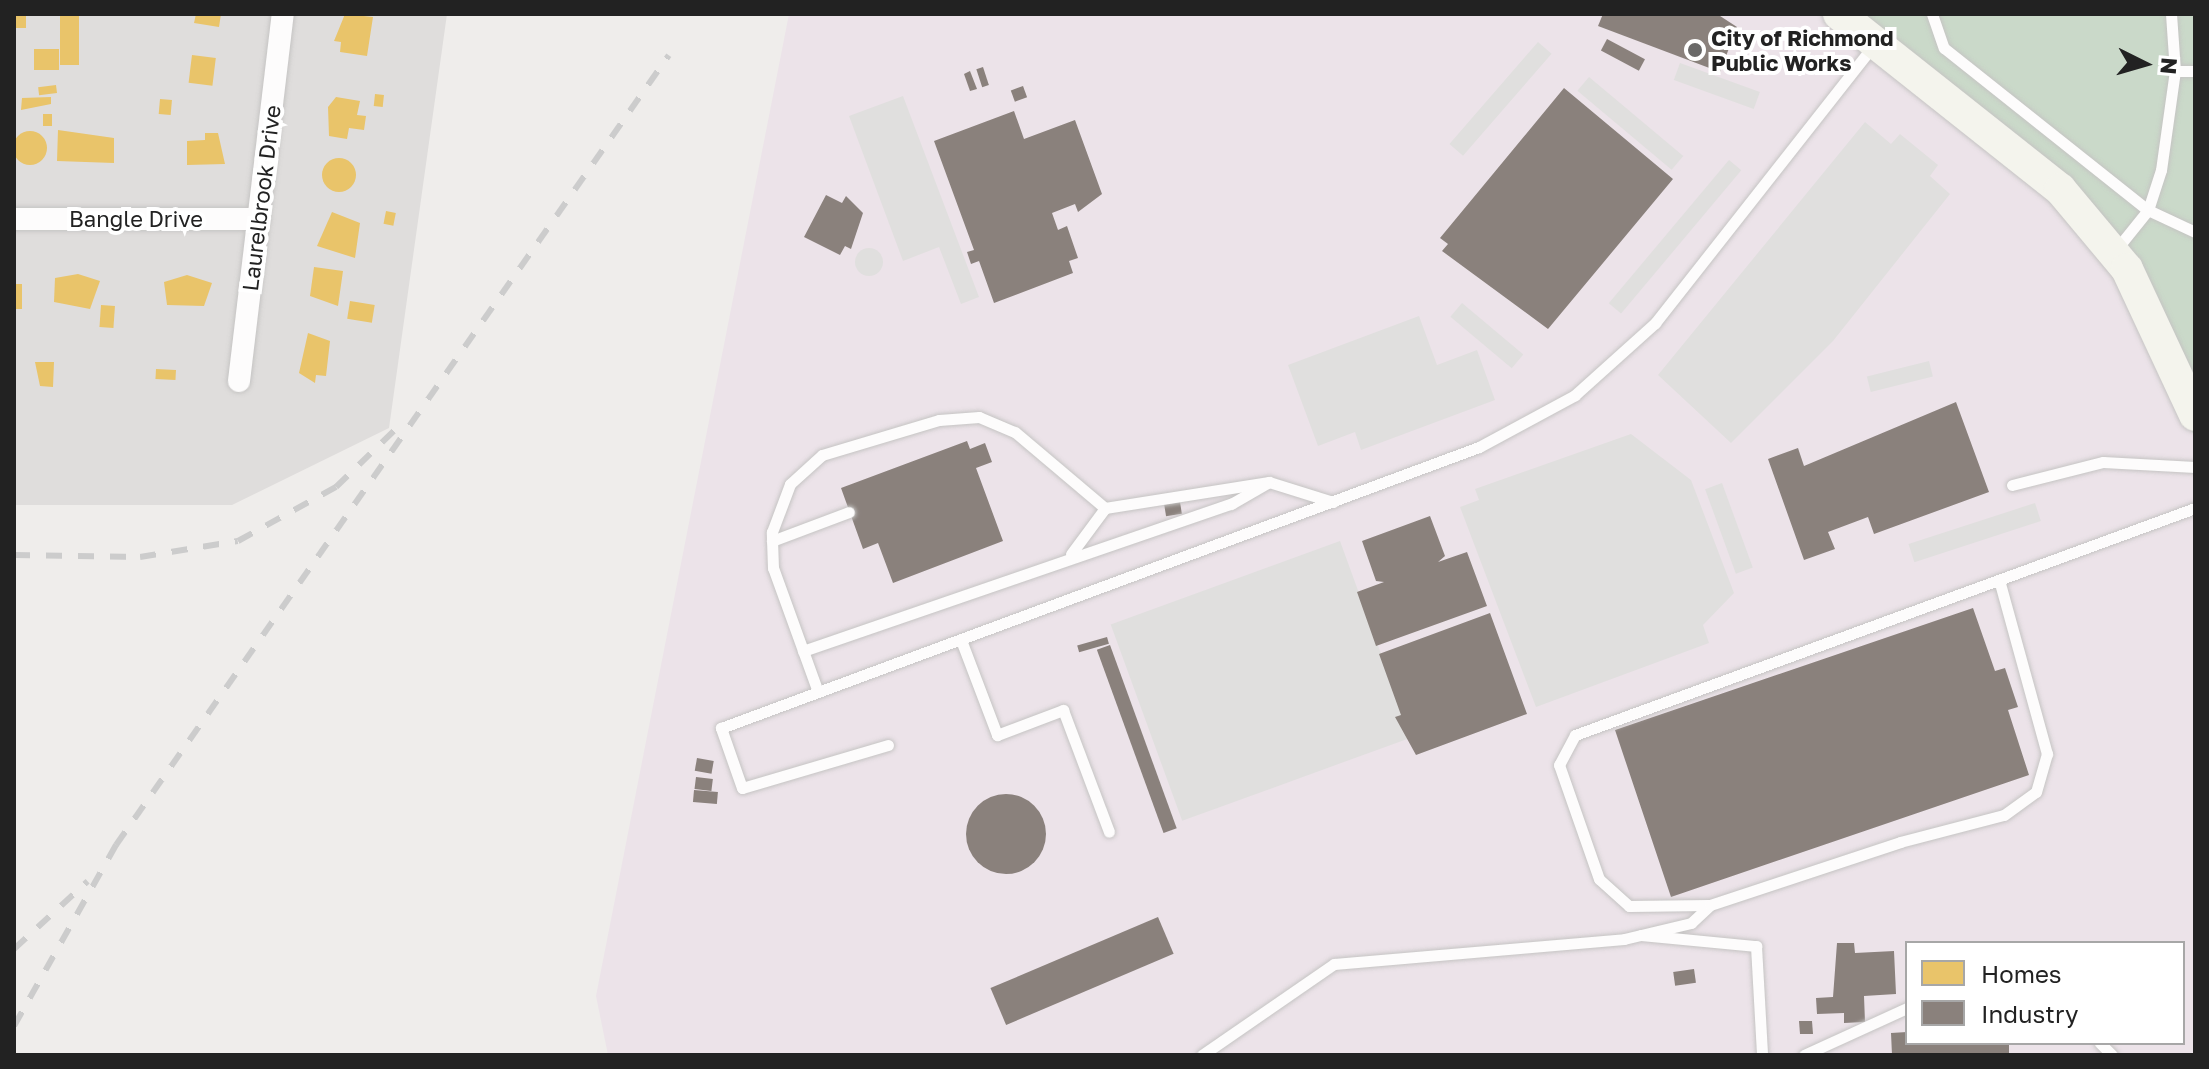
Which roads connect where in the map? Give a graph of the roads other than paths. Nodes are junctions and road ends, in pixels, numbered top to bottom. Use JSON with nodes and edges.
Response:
{"nodes":[{"id":1,"x":283,"y":14,"type":"edge"},
{"id":2,"x":1839,"y":14,"type":"edge"},
{"id":3,"x":1932,"y":14,"type":"edge"},
{"id":4,"x":2171,"y":14,"type":"edge"},
{"id":5,"x":1875,"y":43,"type":"junction"},
{"id":6,"x":2175,"y":71,"type":"junction"},
{"id":7,"x":2195,"y":71,"type":"edge"},
{"id":8,"x":2148,"y":210,"type":"junction"},
{"id":9,"x":14,"y":219,"type":"edge"},
{"id":10,"x":259,"y":219,"type":"junction"},
{"id":11,"x":2195,"y":232,"type":"edge"},
{"id":12,"x":2115,"y":252,"type":"junction"},
{"id":13,"x":239,"y":381,"type":"dead end"},
{"id":14,"x":2195,"y":415,"type":"edge"},
{"id":15,"x":2195,"y":467,"type":"edge"},
{"id":16,"x":1269,"y":482,"type":"junction"},
{"id":17,"x":2012,"y":485,"type":"dead end"},
{"id":18,"x":1333,"y":502,"type":"junction"},
{"id":19,"x":1105,"y":508,"type":"junction"},
{"id":20,"x":2195,"y":508,"type":"edge"},
{"id":21,"x":849,"y":512,"type":"dead end"},
{"id":22,"x":772,"y":541,"type":"junction"},
{"id":23,"x":1071,"y":554,"type":"junction"},
{"id":24,"x":1999,"y":580,"type":"junction"},
{"id":25,"x":961,"y":640,"type":"junction"},
{"id":26,"x":803,"y":651,"type":"junction"},
{"id":27,"x":818,"y":692,"type":"junction"},
{"id":28,"x":888,"y":745,"type":"dead end"},
{"id":29,"x":1109,"y":832,"type":"dead end"},
{"id":30,"x":1710,"y":905,"type":"junction"},
{"id":31,"x":1641,"y":935,"type":"junction"},
{"id":32,"x":1905,"y":1009,"type":"edge"},
{"id":33,"x":1202,"y":1055,"type":"edge"},
{"id":34,"x":1762,"y":1055,"type":"edge"},
{"id":35,"x":1804,"y":1055,"type":"edge"}],
"edges":[{"from":1,"to":10,"type":"street","name":"Laurelbrook Drive"},
{"from":2,"to":5,"type":"main road"},
{"from":3,"to":8,"type":"lane"},
{"from":4,"to":6,"type":"lane"},
{"from":5,"to":12,"type":"main road"},
{"from":5,"to":18,"type":"lane"},
{"from":6,"to":7,"type":"lane"},
{"from":6,"to":8,"type":"lane"},
{"from":8,"to":11,"type":"lane"},
{"from":8,"to":12,"type":"lane"},
{"from":9,"to":10,"type":"street","name":"Bangle Drive"},
{"from":10,"to":13,"type":"street","name":"Laurelbrook Drive"},
{"from":12,"to":14,"type":"main road"},
{"from":15,"to":17,"type":"lane"},
{"from":16,"to":18,"type":"lane"},
{"from":16,"to":19,"type":"lane"},
{"from":16,"to":23,"type":"lane"},
{"from":18,"to":25,"type":"lane"},
{"from":19,"to":22,"type":"lane"},
{"from":19,"to":23,"type":"lane"},
{"from":20,"to":24,"type":"lane"},
{"from":21,"to":22,"type":"lane"},
{"from":22,"to":26,"type":"lane"},
{"from":23,"to":26,"type":"lane"},
{"from":24,"to":30,"type":"lane"},
{"from":24,"to":30,"type":"lane"},
{"from":25,"to":27,"type":"lane"},
{"from":25,"to":29,"type":"lane"},
{"from":26,"to":27,"type":"lane"},
{"from":27,"to":28,"type":"lane"},
{"from":30,"to":31,"type":"lane"},
{"from":31,"to":33,"type":"lane"},
{"from":31,"to":34,"type":"lane"},
{"from":32,"to":35,"type":"lane"}]}
